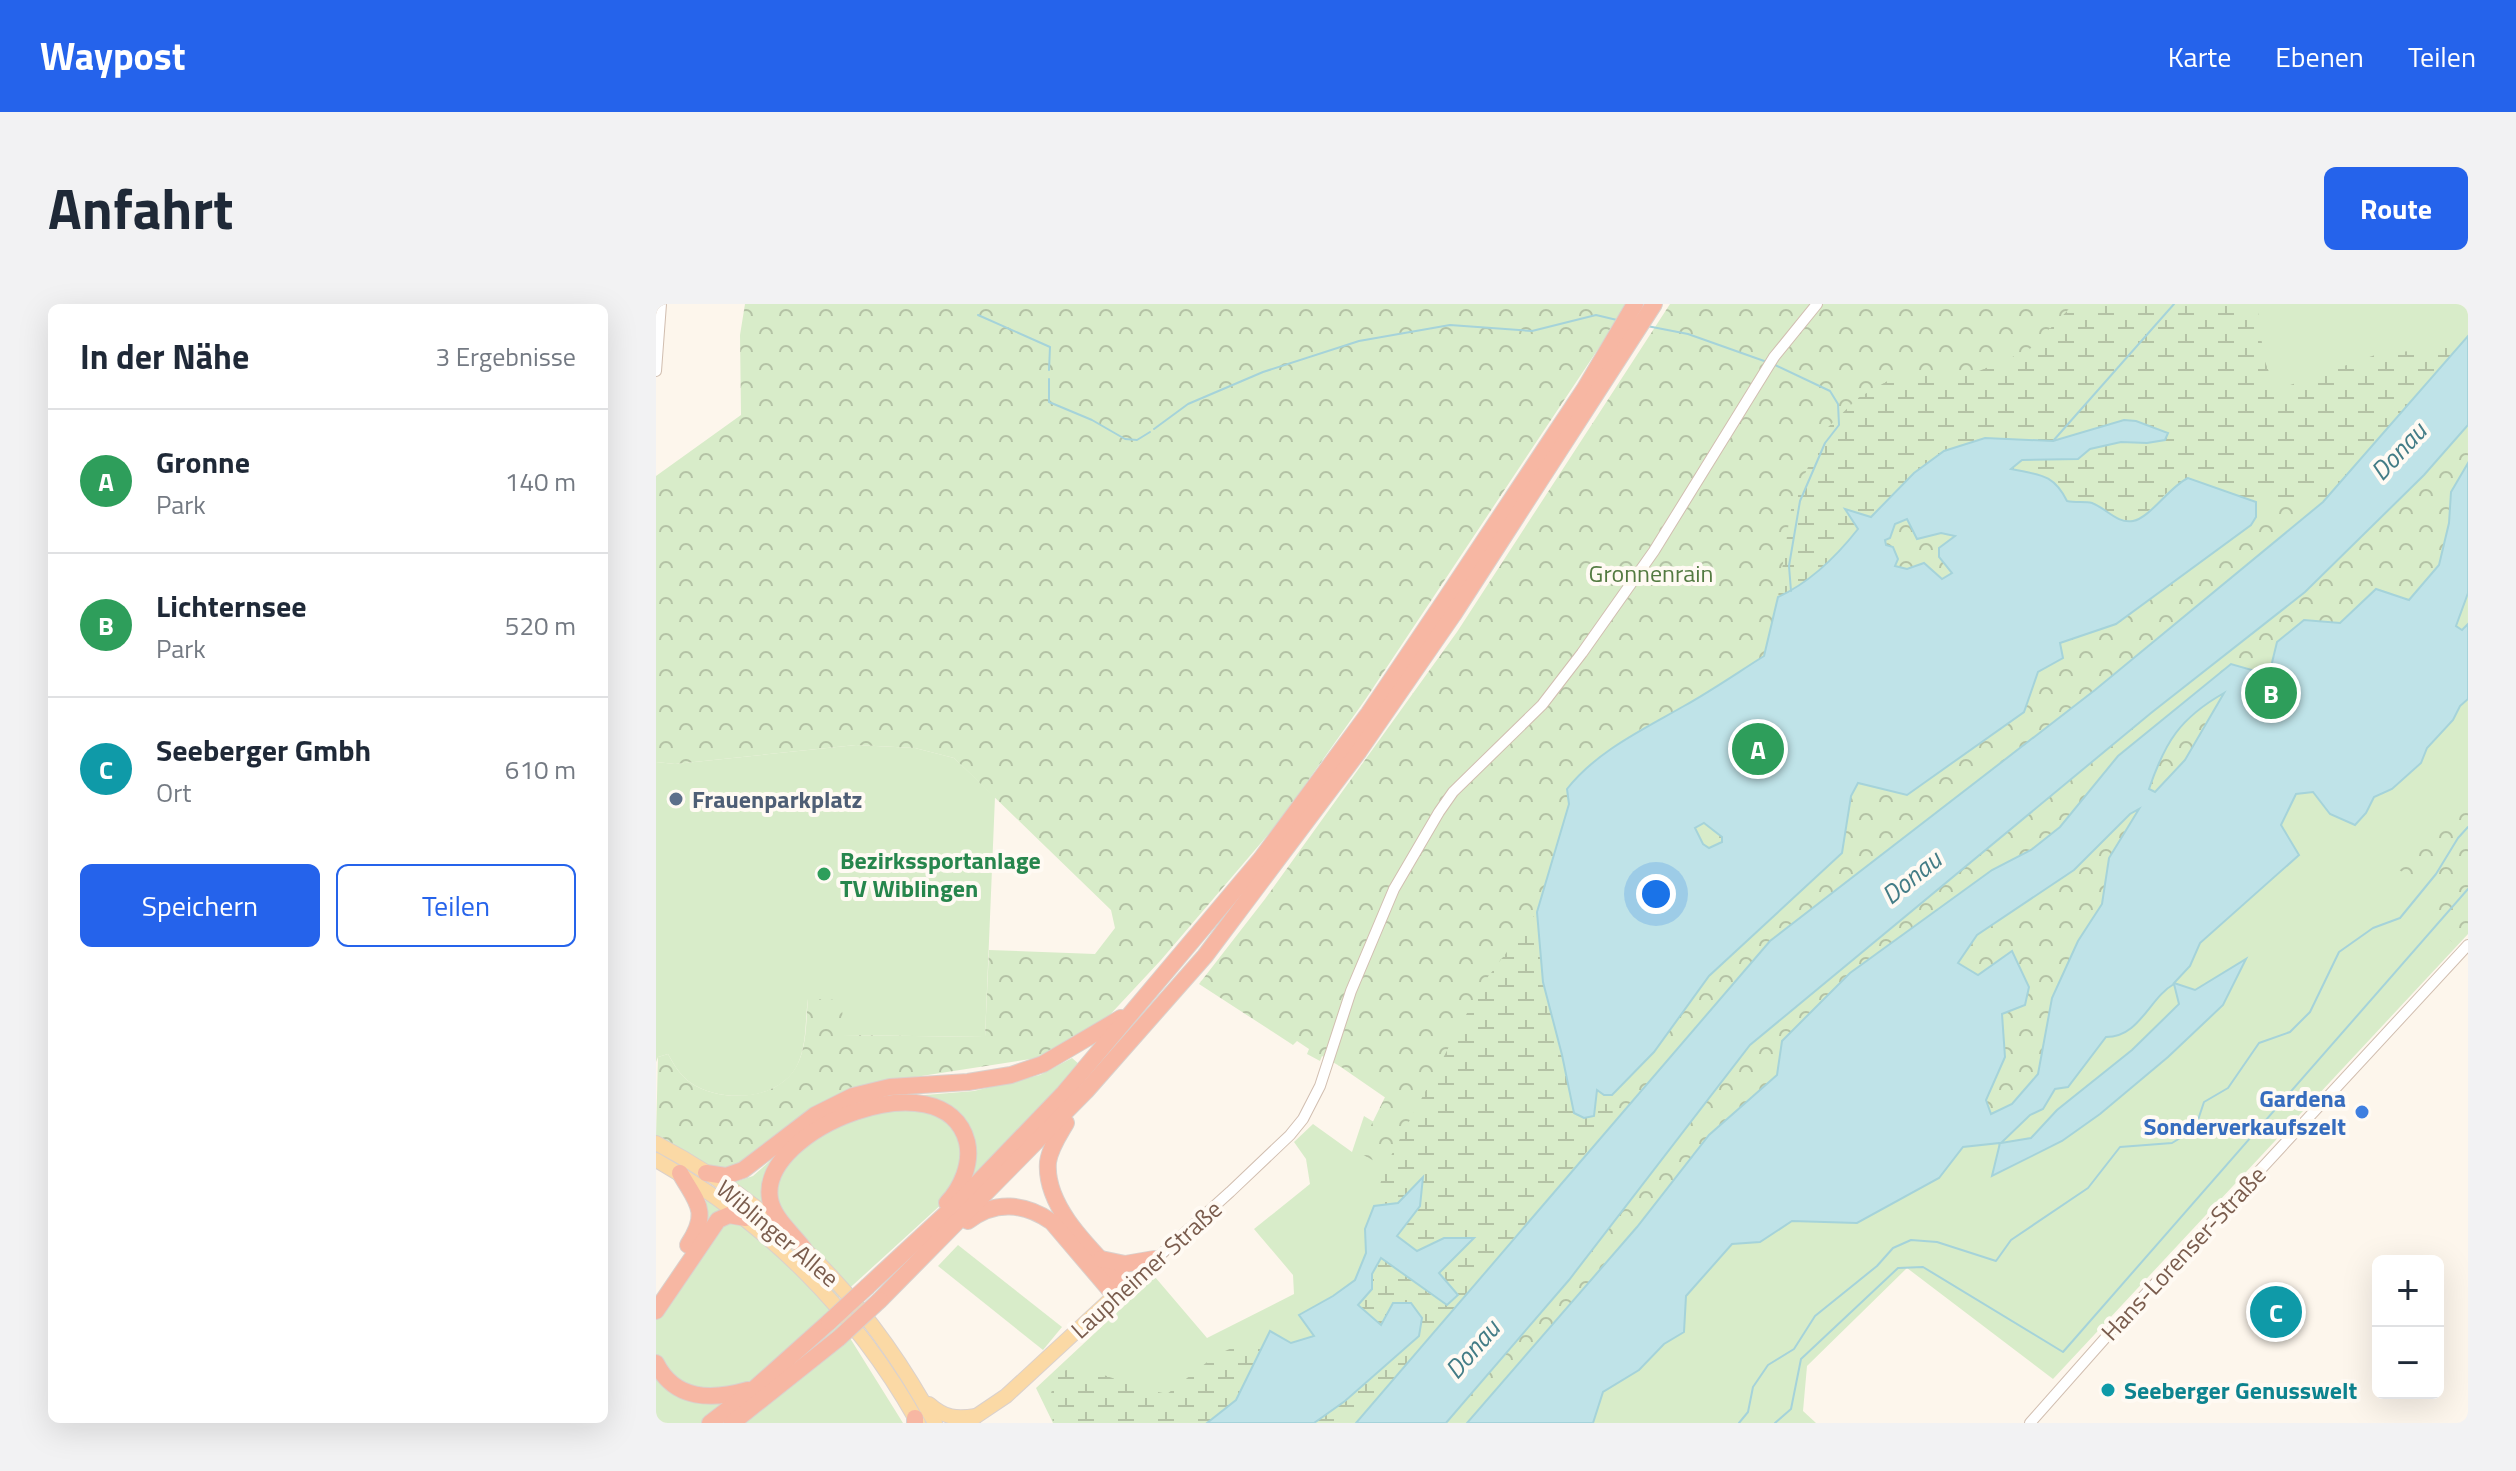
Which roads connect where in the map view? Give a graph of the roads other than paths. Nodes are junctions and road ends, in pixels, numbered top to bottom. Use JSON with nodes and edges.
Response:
{"nodes":[{"id":1,"x":661,"y":304,"type":"edge"},
{"id":2,"x":1817,"y":304,"type":"edge"},
{"id":3,"x":1642,"y":309,"type":"edge"},
{"id":4,"x":1627,"y":331,"type":"junction"},
{"id":5,"x":656,"y":371,"type":"edge"},
{"id":6,"x":2468,"y":945,"type":"edge"},
{"id":7,"x":1135,"y":1008,"type":"junction"},
{"id":8,"x":1086,"y":1091,"type":"junction"},
{"id":9,"x":656,"y":1143,"type":"edge"},
{"id":10,"x":656,"y":1160,"type":"edge"},
{"id":11,"x":680,"y":1173,"type":"junction"},
{"id":12,"x":706,"y":1173,"type":"junction"},
{"id":13,"x":746,"y":1218,"type":"junction"},
{"id":14,"x":944,"y":1237,"type":"junction"},
{"id":15,"x":920,"y":1240,"type":"junction"},
{"id":16,"x":804,"y":1249,"type":"junction"},
{"id":17,"x":1101,"y":1259,"type":"junction"},
{"id":18,"x":1154,"y":1259,"type":"junction"},
{"id":19,"x":1120,"y":1291,"type":"junction"},
{"id":20,"x":656,"y":1293,"type":"edge"},
{"id":21,"x":656,"y":1311,"type":"edge"},
{"id":22,"x":656,"y":1363,"type":"edge"},
{"id":23,"x":785,"y":1383,"type":"junction"},
{"id":24,"x":754,"y":1389,"type":"junction"},
{"id":25,"x":918,"y":1391,"type":"junction"},
{"id":26,"x":916,"y":1421,"type":"edge"},
{"id":27,"x":974,"y":1421,"type":"edge"},
{"id":28,"x":710,"y":1423,"type":"edge"},
{"id":29,"x":732,"y":1423,"type":"edge"},
{"id":30,"x":753,"y":1423,"type":"edge"},
{"id":31,"x":935,"y":1423,"type":"edge"},
{"id":32,"x":2030,"y":1423,"type":"edge"}],
"edges":[{"from":1,"to":5,"type":"street"},
{"from":2,"to":18,"type":"street","name":"Laupheimer Straße"},
{"from":3,"to":4,"type":"highway"},
{"from":4,"to":7,"type":"highway"},
{"from":4,"to":8,"type":"highway"},
{"from":6,"to":32,"type":"street","name":"Hans-Lorenser-Straße"},
{"from":7,"to":12,"type":"highway"},
{"from":7,"to":15,"type":"highway"},
{"from":8,"to":14,"type":"highway"},
{"from":8,"to":17,"type":"highway"},
{"from":9,"to":12,"type":"main road","name":"Wiblinger Allee"},
{"from":10,"to":11,"type":"main road","name":"Wiblinger Allee"},
{"from":11,"to":13,"type":"main road","name":"Wiblinger Allee"},
{"from":11,"to":20,"type":"highway"},
{"from":12,"to":16,"type":"main road","name":"Wiblinger Allee"},
{"from":13,"to":21,"type":"highway"},
{"from":13,"to":26,"type":"main road","name":"Wiblinger Allee"},
{"from":14,"to":19,"type":"highway"},
{"from":14,"to":23,"type":"highway","bridge":true},
{"from":15,"to":16,"type":"highway"},
{"from":15,"to":24,"type":"highway","bridge":true},
{"from":16,"to":25,"type":"main road","name":"Wiblinger Allee"},
{"from":17,"to":18,"type":"highway"},
{"from":17,"to":19,"type":"highway"},
{"from":18,"to":19,"type":"street","name":"Laupheimer Straße"},
{"from":19,"to":27,"type":"main road","name":"Laupheimer Straße"},
{"from":22,"to":24,"type":"highway"},
{"from":23,"to":29,"type":"highway"},
{"from":23,"to":30,"type":"highway"},
{"from":24,"to":28,"type":"highway"},
{"from":25,"to":27,"type":"main road"},
{"from":25,"to":31,"type":"main road","name":"Wiblinger Allee"}]}
